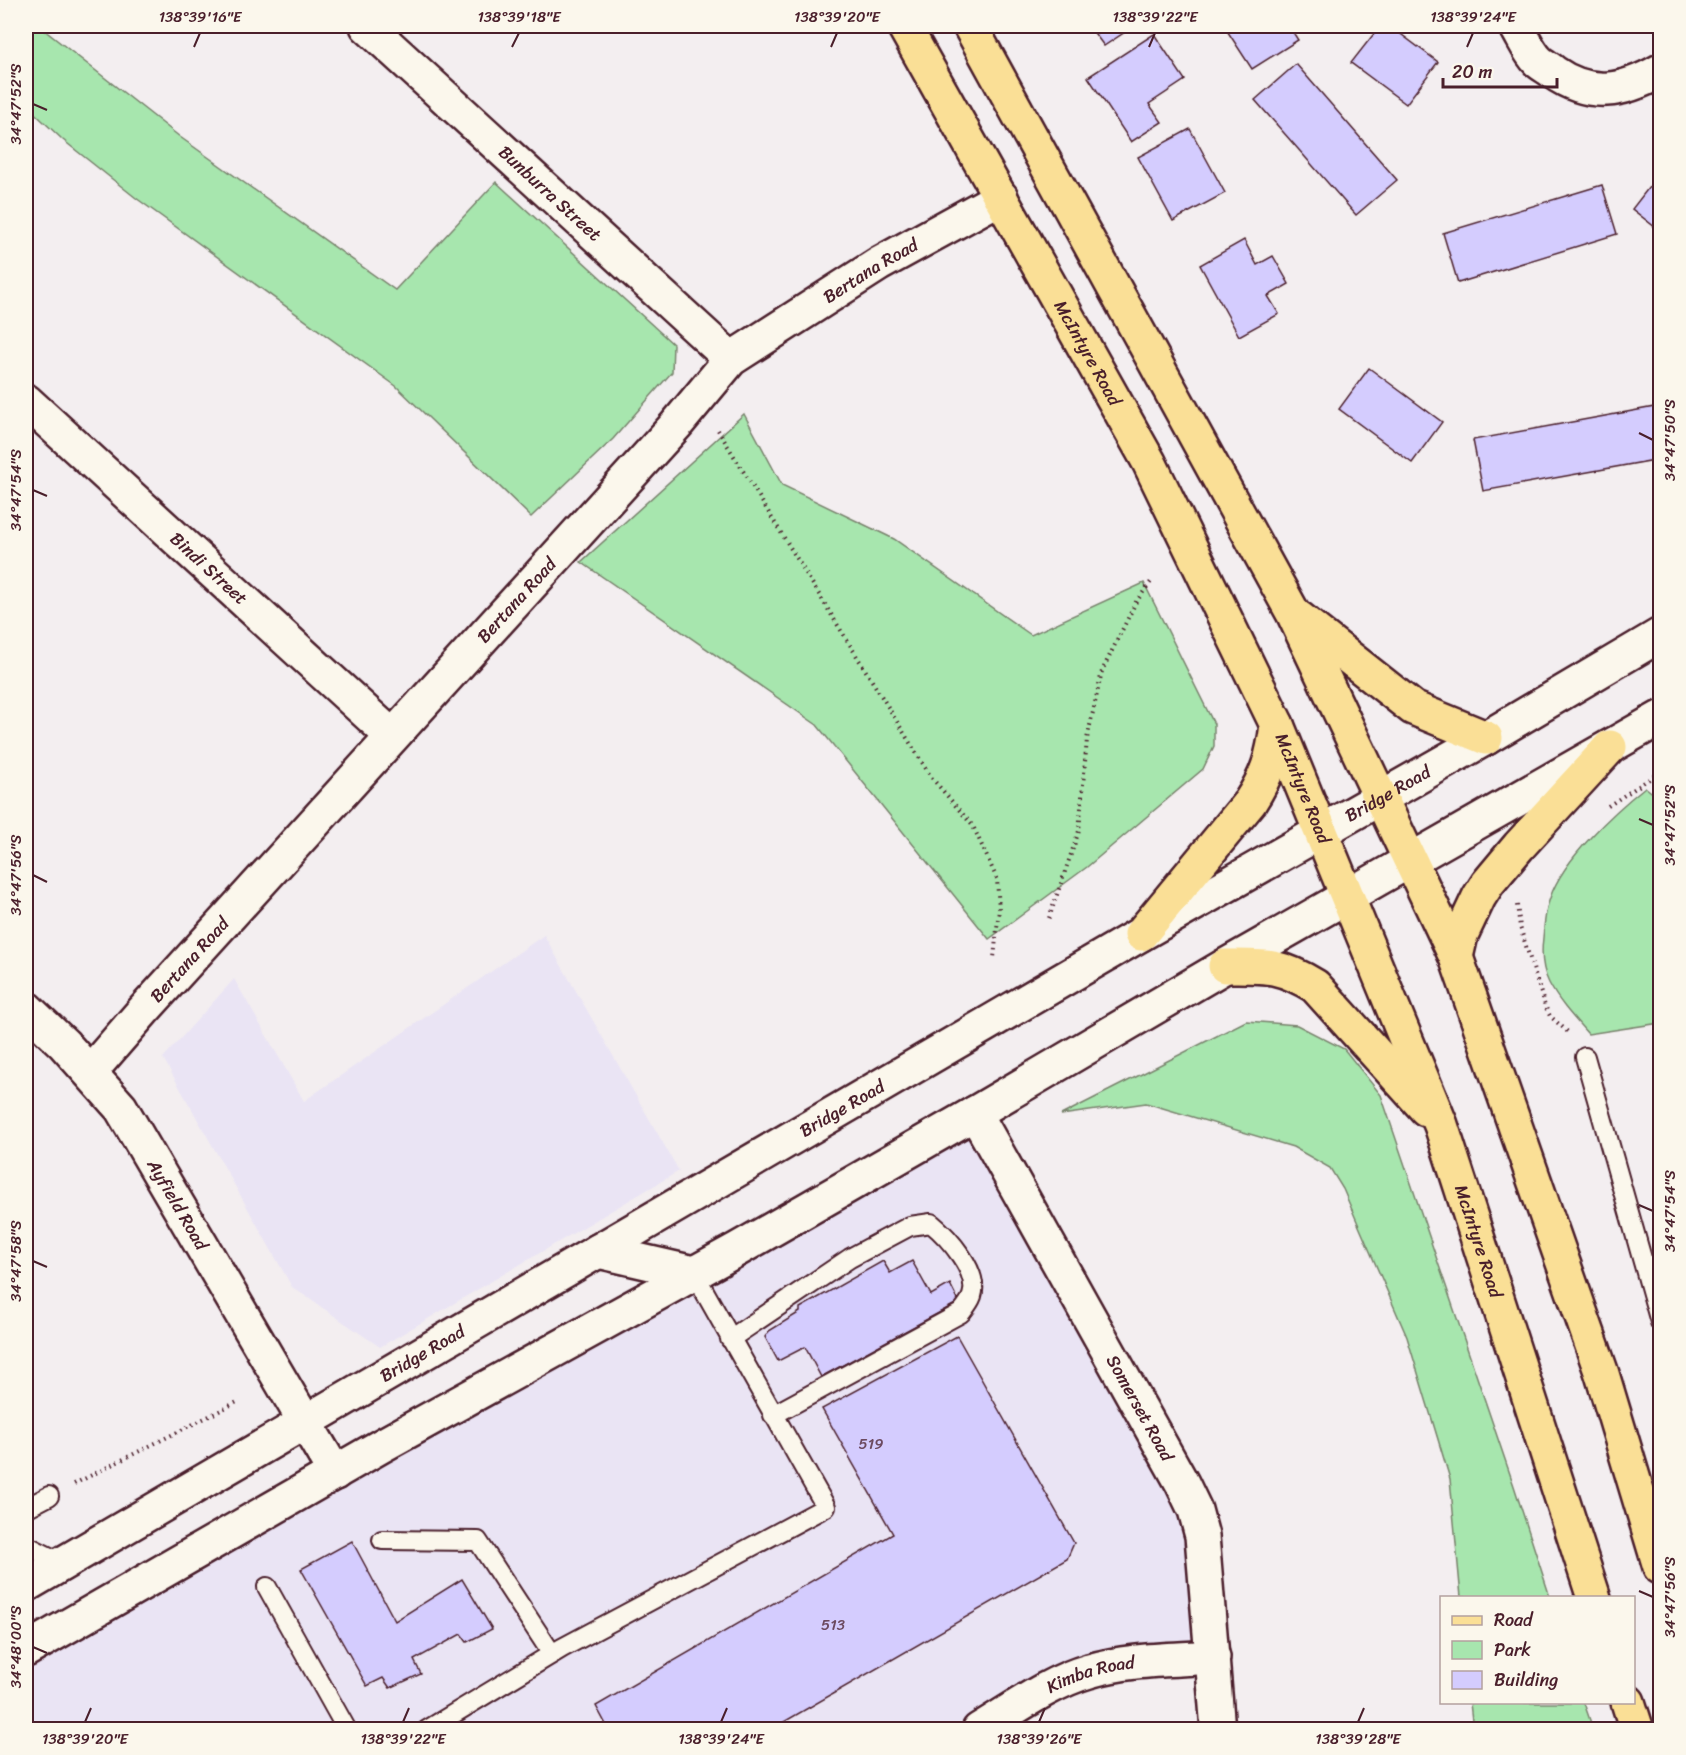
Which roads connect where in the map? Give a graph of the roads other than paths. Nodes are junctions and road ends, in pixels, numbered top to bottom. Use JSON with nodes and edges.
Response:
{"nodes":[{"id":1,"x":368,"y":26,"type":"edge"},
{"id":2,"x":904,"y":26,"type":"edge"},
{"id":3,"x":970,"y":26,"type":"edge"},
{"id":4,"x":1516,"y":26,"type":"edge"},
{"id":5,"x":1660,"y":71,"type":"edge"},
{"id":6,"x":1001,"y":197,"type":"junction"},
{"id":7,"x":731,"y":359,"type":"junction"},
{"id":8,"x":26,"y":401,"type":"edge"},
{"id":9,"x":1293,"y":613,"type":"junction"},
{"id":10,"x":1660,"y":635,"type":"edge"},
{"id":11,"x":1660,"y":718,"type":"edge"},
{"id":12,"x":1277,"y":726,"type":"junction"},
{"id":13,"x":392,"y":736,"type":"junction"},
{"id":14,"x":1486,"y":738,"type":"junction"},
{"id":15,"x":1610,"y":747,"type":"junction"},
{"id":16,"x":1380,"y":797,"type":"junction"},
{"id":17,"x":1320,"y":831,"type":"junction"},
{"id":18,"x":1410,"y":860,"type":"junction"},
{"id":19,"x":1347,"y":896,"type":"junction"},
{"id":20,"x":1141,"y":934,"type":"junction"},
{"id":21,"x":1456,"y":957,"type":"junction"},
{"id":22,"x":1225,"y":966,"type":"junction"},
{"id":23,"x":26,"y":1008,"type":"edge"},
{"id":24,"x":1585,"y":1057,"type":"road end"},
{"id":25,"x":90,"y":1072,"type":"junction"},
{"id":26,"x":975,"y":1113,"type":"junction"},
{"id":27,"x":1441,"y":1125,"type":"junction"},
{"id":28,"x":598,"y":1251,"type":"junction"},
{"id":29,"x":694,"y":1273,"type":"junction"},
{"id":30,"x":1660,"y":1322,"type":"edge"},
{"id":31,"x":730,"y":1339,"type":"junction"},
{"id":32,"x":773,"y":1415,"type":"junction"},
{"id":33,"x":305,"y":1422,"type":"junction"},
{"id":34,"x":335,"y":1473,"type":"junction"},
{"id":35,"x":49,"y":1496,"type":"road end"},
{"id":36,"x":26,"y":1508,"type":"edge"},
{"id":37,"x":382,"y":1540,"type":"dead end"},
{"id":38,"x":26,"y":1545,"type":"edge"},
{"id":39,"x":64,"y":1563,"type":"junction"},
{"id":40,"x":1660,"y":1567,"type":"edge"},
{"id":41,"x":26,"y":1585,"type":"edge"},
{"id":42,"x":267,"y":1587,"type":"dead end"},
{"id":43,"x":1593,"y":1596,"type":"edge"},
{"id":44,"x":26,"y":1650,"type":"edge"},
{"id":45,"x":552,"y":1654,"type":"junction"},
{"id":46,"x":1214,"y":1657,"type":"junction"},
{"id":47,"x":1629,"y":1704,"type":"edge"},
{"id":48,"x":347,"y":1730,"type":"edge"},
{"id":49,"x":427,"y":1730,"type":"edge"},
{"id":50,"x":979,"y":1730,"type":"edge"},
{"id":51,"x":1218,"y":1730,"type":"edge"},
{"id":52,"x":1637,"y":1730,"type":"edge"}],
"edges":[{"from":1,"to":7,"type":"main road","name":"Bunburra Street"},
{"from":2,"to":6,"type":"main road","name":"McIntyre Road"},
{"from":3,"to":9,"type":"main road"},
{"from":4,"to":5,"type":"main road"},
{"from":6,"to":7,"type":"main road","name":"Bertana Road"},
{"from":6,"to":12,"type":"main road","name":"McIntyre Road"},
{"from":7,"to":13,"type":"main road","name":"Bertana Road"},
{"from":8,"to":13,"type":"main road","name":"Bindi Street"},
{"from":9,"to":14,"type":"main road"},
{"from":9,"to":16,"type":"main road"},
{"from":10,"to":14,"type":"main road","name":"Bridge Road"},
{"from":11,"to":15,"type":"main road"},
{"from":12,"to":17,"type":"main road","name":"McIntyre Road"},
{"from":12,"to":20,"type":"main road"},
{"from":13,"to":25,"type":"main road","name":"Bertana Road"},
{"from":14,"to":16,"type":"main road","name":"Bridge Road"},
{"from":15,"to":18,"type":"main road"},
{"from":15,"to":21,"type":"main road"},
{"from":16,"to":17,"type":"main road","name":"Bridge Road"},
{"from":16,"to":18,"type":"main road"},
{"from":17,"to":19,"type":"main road","name":"McIntyre Road"},
{"from":17,"to":20,"type":"main road","name":"Bridge Road"},
{"from":18,"to":19,"type":"main road"},
{"from":18,"to":21,"type":"main road"},
{"from":19,"to":22,"type":"main road"},
{"from":19,"to":27,"type":"main road","name":"McIntyre Road"},
{"from":20,"to":28,"type":"main road","name":"Bridge Road"},
{"from":21,"to":40,"type":"main road"},
{"from":22,"to":26,"type":"main road"},
{"from":22,"to":27,"type":"main road"},
{"from":23,"to":25,"type":"main road","name":"Ayfield Road"},
{"from":24,"to":30,"type":"lane"},
{"from":25,"to":33,"type":"main road","name":"Ayfield Road"},
{"from":26,"to":29,"type":"main road"},
{"from":26,"to":46,"type":"main road","name":"Somerset Road"},
{"from":27,"to":43,"type":"main road","name":"McIntyre Road"},
{"from":28,"to":29,"type":"main road"},
{"from":28,"to":33,"type":"main road","name":"Bridge Road"},
{"from":29,"to":31,"type":"lane"},
{"from":29,"to":34,"type":"main road"},
{"from":31,"to":32,"type":"lane"},
{"from":31,"to":32,"type":"lane"},
{"from":32,"to":45,"type":"lane"},
{"from":33,"to":34,"type":"main road","name":"Ayfield Road"},
{"from":33,"to":39,"type":"main road","name":"Bridge Road"},
{"from":34,"to":44,"type":"main road"},
{"from":35,"to":36,"type":"lane"},
{"from":37,"to":45,"type":"lane"},
{"from":38,"to":39,"type":"lane"},
{"from":39,"to":41,"type":"main road","name":"Bridge Road"},
{"from":42,"to":48,"type":"lane"},
{"from":45,"to":49,"type":"lane"},
{"from":46,"to":50,"type":"main road","name":"Kimba Road"},
{"from":46,"to":51,"type":"main road","name":"Somerset Road"},
{"from":47,"to":52,"type":"main road"}]}
